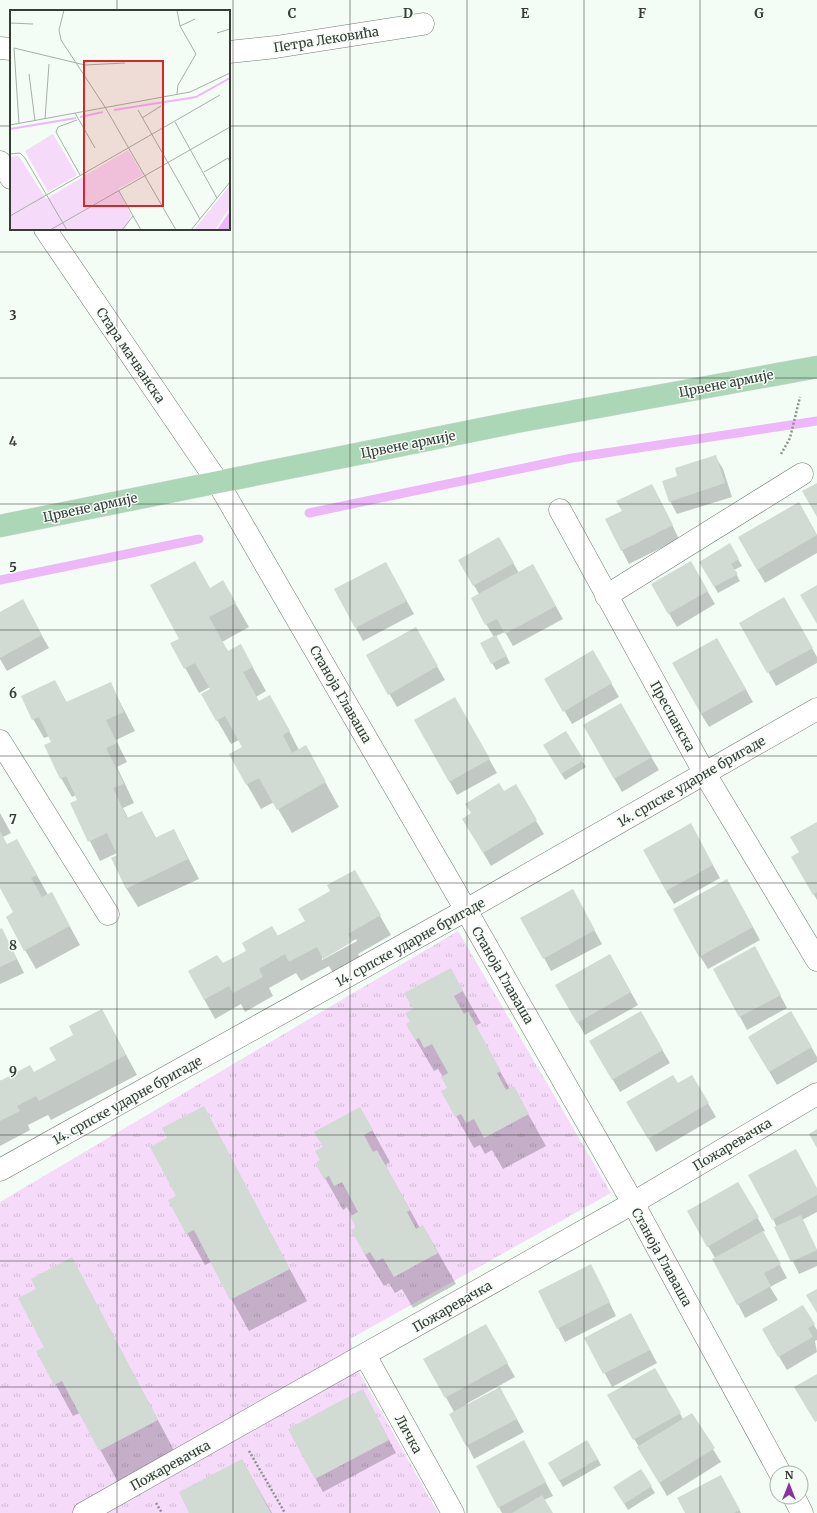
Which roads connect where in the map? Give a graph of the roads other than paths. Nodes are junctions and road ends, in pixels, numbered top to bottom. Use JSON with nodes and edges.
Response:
{"nodes":[{"id":1,"x":423,"y":24,"type":"dead end"},
{"id":2,"x":230,"y":52,"type":"edge"},
{"id":3,"x":0,"y":162,"type":"edge"},
{"id":4,"x":10,"y":177,"type":"edge"},
{"id":5,"x":46,"y":230,"type":"edge"},
{"id":6,"x":817,"y":367,"type":"edge"},
{"id":7,"x":802,"y":474,"type":"dead end"},
{"id":8,"x":217,"y":481,"type":"junction"},
{"id":9,"x":560,"y":510,"type":"dead end"},
{"id":10,"x":0,"y":526,"type":"edge"},
{"id":11,"x":606,"y":596,"type":"junction"},
{"id":12,"x":817,"y":709,"type":"edge"},
{"id":13,"x":0,"y":741,"type":"edge"},
{"id":14,"x":705,"y":774,"type":"junction"},
{"id":15,"x":466,"y":910,"type":"junction"},
{"id":16,"x":108,"y":914,"type":"dead end"},
{"id":17,"x":817,"y":960,"type":"edge"},
{"id":18,"x":817,"y":1094,"type":"edge"},
{"id":19,"x":0,"y":1170,"type":"edge"},
{"id":20,"x":632,"y":1203,"type":"junction"},
{"id":21,"x":365,"y":1355,"type":"junction"},
{"id":22,"x":776,"y":1465,"type":"edge"},
{"id":23,"x":84,"y":1513,"type":"edge"},
{"id":24,"x":453,"y":1513,"type":"edge"}],
"edges":[{"from":1,"to":2,"type":"street","name":"Петра Лековића"},
{"from":3,"to":4,"type":"street"},
{"from":5,"to":8,"type":"street","name":"Стара мачванска"},
{"from":6,"to":8,"type":"main road","name":"Црвене армије"},
{"from":7,"to":11,"type":"street"},
{"from":8,"to":10,"type":"main road","name":"Црвене армије"},
{"from":8,"to":15,"type":"street","name":"Станоја Главаша"},
{"from":9,"to":11,"type":"street","name":"Преспанска"},
{"from":11,"to":14,"type":"street","name":"Преспанска"},
{"from":12,"to":14,"type":"street","name":"14. српске ударне бригаде"},
{"from":13,"to":16,"type":"street"},
{"from":14,"to":15,"type":"street","name":"14. српске ударне бригаде"},
{"from":14,"to":17,"type":"street","name":"Преспанска"},
{"from":15,"to":19,"type":"street","name":"14. српске ударне бригаде"},
{"from":15,"to":20,"type":"street","name":"Станоја Главаша"},
{"from":18,"to":20,"type":"street","name":"Пожаревачка"},
{"from":20,"to":21,"type":"street","name":"Пожаревачка"},
{"from":20,"to":22,"type":"street","name":"Станоја Главаша"},
{"from":21,"to":23,"type":"street","name":"Пожаревачка"},
{"from":21,"to":24,"type":"street","name":"Личка"}]}
